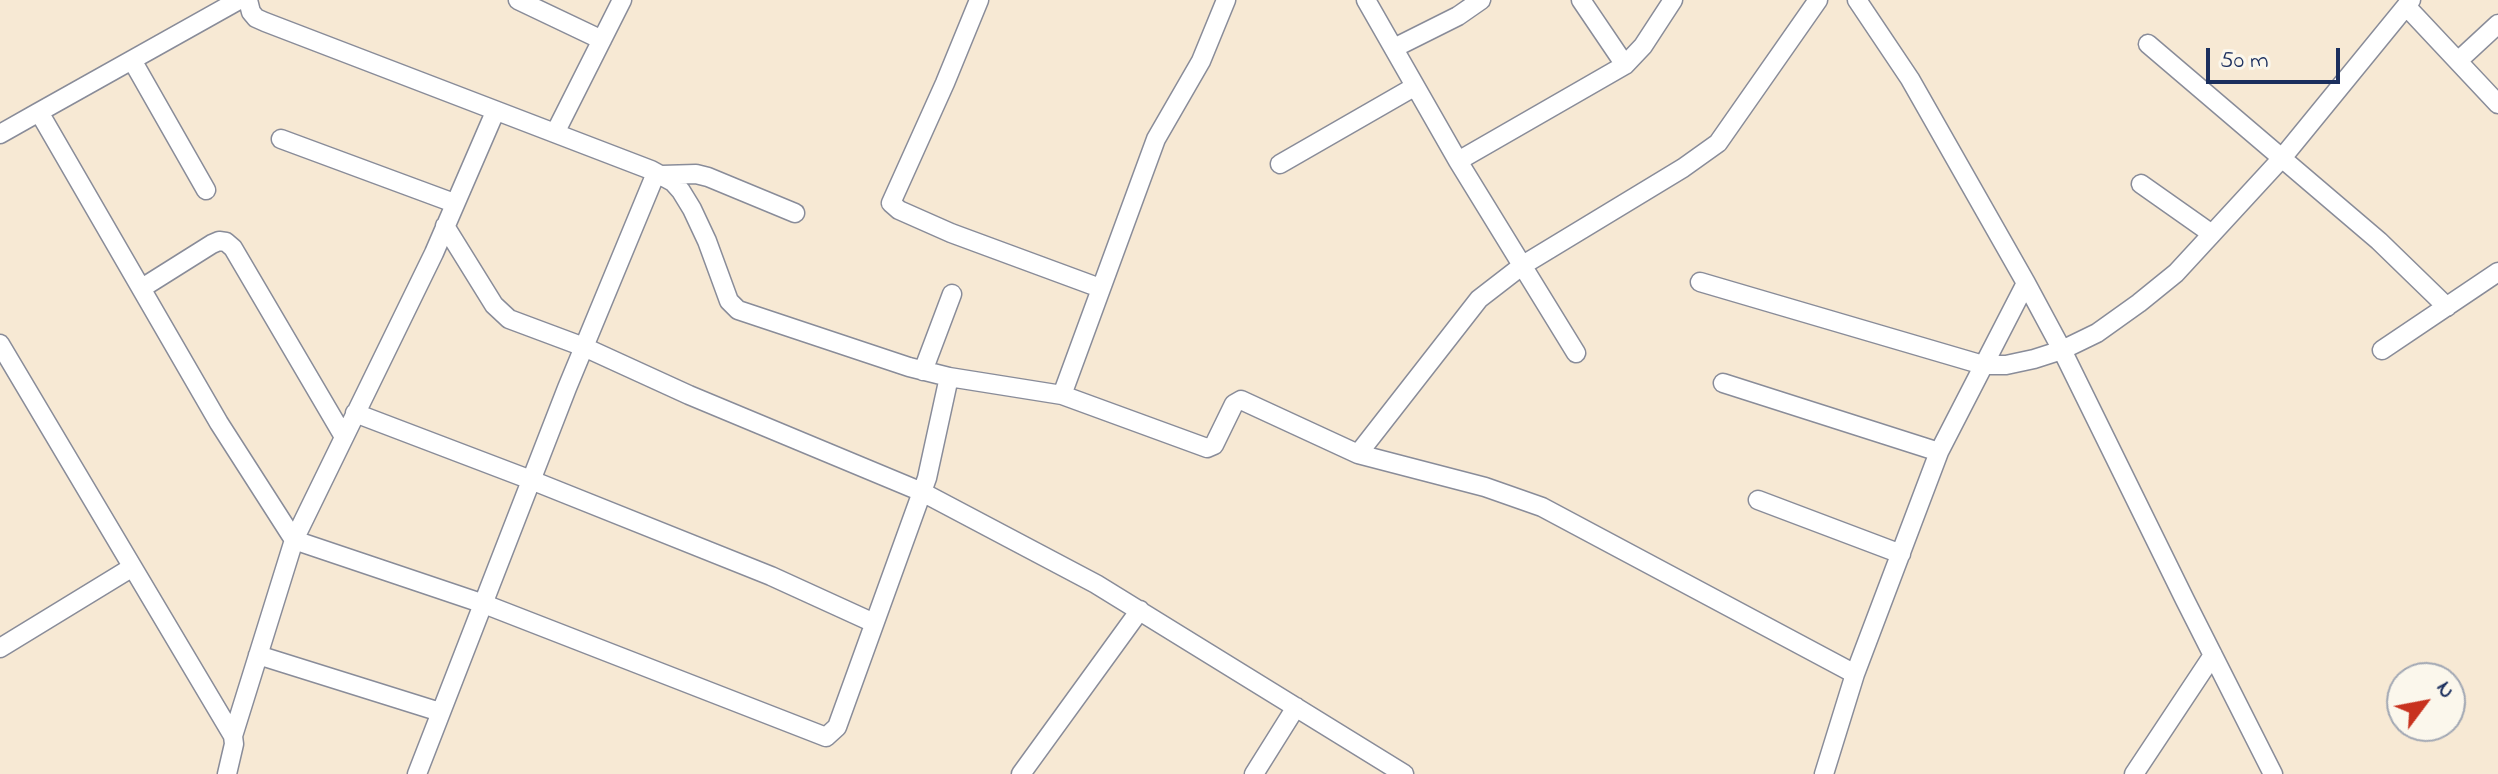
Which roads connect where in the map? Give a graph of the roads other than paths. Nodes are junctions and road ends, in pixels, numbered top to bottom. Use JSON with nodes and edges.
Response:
{"nodes":[{"id":1,"x":239,"y":0,"type":"edge"},
{"id":2,"x":248,"y":0,"type":"edge"},
{"id":3,"x":518,"y":0,"type":"edge"},
{"id":4,"x":622,"y":0,"type":"edge"},
{"id":5,"x":979,"y":0,"type":"edge"},
{"id":6,"x":1226,"y":0,"type":"edge"},
{"id":7,"x":1366,"y":0,"type":"edge"},
{"id":8,"x":1481,"y":0,"type":"edge"},
{"id":9,"x":1581,"y":0,"type":"edge"},
{"id":10,"x":1673,"y":0,"type":"edge"},
{"id":11,"x":1818,"y":0,"type":"edge"},
{"id":12,"x":1857,"y":0,"type":"edge"},
{"id":13,"x":2408,"y":3,"type":"edge"},
{"id":14,"x":2498,"y":24,"type":"edge"},
{"id":15,"x":602,"y":40,"type":"junction"},
{"id":16,"x":2148,"y":44,"type":"dead end"},
{"id":17,"x":1394,"y":48,"type":"junction"},
{"id":18,"x":132,"y":60,"type":"junction"},
{"id":19,"x":2458,"y":61,"type":"junction"},
{"id":20,"x":1625,"y":65,"type":"junction"},
{"id":21,"x":1414,"y":87,"type":"junction"},
{"id":22,"x":2498,"y":104,"type":"edge"},
{"id":23,"x":39,"y":112,"type":"junction"},
{"id":24,"x":495,"y":112,"type":"junction"},
{"id":25,"x":555,"y":133,"type":"junction"},
{"id":26,"x":0,"y":134,"type":"edge"},
{"id":27,"x":281,"y":139,"type":"dead end"},
{"id":28,"x":2282,"y":158,"type":"junction"},
{"id":29,"x":1458,"y":161,"type":"junction"},
{"id":30,"x":1280,"y":164,"type":"dead end"},
{"id":31,"x":659,"y":174,"type":"junction"},
{"id":32,"x":2141,"y":184,"type":"dead end"},
{"id":33,"x":206,"y":190,"type":"dead end"},
{"id":34,"x":454,"y":203,"type":"junction"},
{"id":35,"x":795,"y":213,"type":"dead end"},
{"id":36,"x":445,"y":226,"type":"junction"},
{"id":37,"x":2212,"y":234,"type":"junction"},
{"id":38,"x":1523,"y":265,"type":"junction"},
{"id":39,"x":2498,"y":272,"type":"edge"},
{"id":40,"x":1700,"y":282,"type":"dead end"},
{"id":41,"x":2026,"y":283,"type":"junction"},
{"id":42,"x":142,"y":288,"type":"junction"},
{"id":43,"x":1100,"y":288,"type":"junction"},
{"id":44,"x":952,"y":294,"type":"dead end"},
{"id":45,"x":2447,"y":307,"type":"junction"},
{"id":46,"x":0,"y":344,"type":"edge"},
{"id":47,"x":584,"y":347,"type":"junction"},
{"id":48,"x":2062,"y":350,"type":"junction"},
{"id":49,"x":2382,"y":350,"type":"dead end"},
{"id":50,"x":1576,"y":353,"type":"dead end"},
{"id":51,"x":1983,"y":365,"type":"junction"},
{"id":52,"x":923,"y":371,"type":"junction"},
{"id":53,"x":949,"y":377,"type":"junction"},
{"id":54,"x":1723,"y":383,"type":"dead end"},
{"id":55,"x":1062,"y":395,"type":"junction"},
{"id":56,"x":355,"y":413,"type":"junction"},
{"id":57,"x":344,"y":437,"type":"junction"},
{"id":58,"x":1939,"y":452,"type":"junction"},
{"id":59,"x":1358,"y":454,"type":"junction"},
{"id":60,"x":531,"y":480,"type":"junction"},
{"id":61,"x":922,"y":492,"type":"junction"},
{"id":62,"x":1758,"y":500,"type":"dead end"},
{"id":63,"x":294,"y":540,"type":"junction"},
{"id":64,"x":1901,"y":554,"type":"junction"},
{"id":65,"x":131,"y":568,"type":"junction"},
{"id":66,"x":484,"y":604,"type":"junction"},
{"id":67,"x":1140,"y":610,"type":"junction"},
{"id":68,"x":874,"y":623,"type":"junction"},
{"id":69,"x":0,"y":648,"type":"edge"},
{"id":70,"x":258,"y":655,"type":"junction"},
{"id":71,"x":2213,"y":655,"type":"junction"},
{"id":72,"x":1855,"y":674,"type":"junction"},
{"id":73,"x":1296,"y":707,"type":"junction"},
{"id":74,"x":440,"y":712,"type":"junction"},
{"id":75,"x":233,"y":736,"type":"junction"},
{"id":76,"x":227,"y":774,"type":"edge"},
{"id":77,"x":417,"y":774,"type":"edge"},
{"id":78,"x":1021,"y":774,"type":"edge"},
{"id":79,"x":1254,"y":774,"type":"edge"},
{"id":80,"x":1404,"y":774,"type":"edge"},
{"id":81,"x":1824,"y":774,"type":"edge"},
{"id":82,"x":2134,"y":774,"type":"edge"},
{"id":83,"x":2273,"y":774,"type":"edge"}],
"edges":[{"from":1,"to":18,"type":"street"},
{"from":2,"to":24,"type":"street"},
{"from":3,"to":15,"type":"street"},
{"from":4,"to":15,"type":"street"},
{"from":5,"to":43,"type":"street"},
{"from":6,"to":43,"type":"street"},
{"from":7,"to":17,"type":"street"},
{"from":8,"to":17,"type":"street"},
{"from":9,"to":20,"type":"street"},
{"from":10,"to":20,"type":"street"},
{"from":11,"to":38,"type":"street"},
{"from":12,"to":41,"type":"street"},
{"from":13,"to":19,"type":"street"},
{"from":13,"to":28,"type":"street"},
{"from":14,"to":19,"type":"street"},
{"from":15,"to":25,"type":"street"},
{"from":16,"to":28,"type":"street"},
{"from":17,"to":21,"type":"street"},
{"from":18,"to":23,"type":"street"},
{"from":18,"to":33,"type":"street"},
{"from":19,"to":22,"type":"street"},
{"from":20,"to":29,"type":"street"},
{"from":21,"to":29,"type":"street"},
{"from":21,"to":30,"type":"street"},
{"from":23,"to":26,"type":"street"},
{"from":23,"to":42,"type":"street"},
{"from":24,"to":25,"type":"street"},
{"from":24,"to":34,"type":"street"},
{"from":25,"to":31,"type":"street"},
{"from":27,"to":34,"type":"street"},
{"from":28,"to":37,"type":"street"},
{"from":28,"to":45,"type":"street"},
{"from":29,"to":38,"type":"street"},
{"from":31,"to":35,"type":"street"},
{"from":31,"to":47,"type":"street"},
{"from":31,"to":52,"type":"street"},
{"from":32,"to":37,"type":"street"},
{"from":34,"to":36,"type":"street"},
{"from":36,"to":47,"type":"street"},
{"from":36,"to":56,"type":"street"},
{"from":37,"to":48,"type":"street"},
{"from":38,"to":50,"type":"street"},
{"from":38,"to":59,"type":"street"},
{"from":39,"to":45,"type":"street"},
{"from":40,"to":51,"type":"street"},
{"from":41,"to":48,"type":"street"},
{"from":41,"to":51,"type":"street"},
{"from":42,"to":57,"type":"street"},
{"from":42,"to":63,"type":"street"},
{"from":43,"to":55,"type":"street"},
{"from":44,"to":52,"type":"street"},
{"from":45,"to":49,"type":"street"},
{"from":46,"to":65,"type":"street"},
{"from":47,"to":60,"type":"street"},
{"from":47,"to":61,"type":"street"},
{"from":48,"to":51,"type":"street"},
{"from":48,"to":71,"type":"street"},
{"from":51,"to":58,"type":"street"},
{"from":52,"to":53,"type":"street"},
{"from":53,"to":55,"type":"street"},
{"from":53,"to":61,"type":"street"},
{"from":54,"to":58,"type":"street"},
{"from":55,"to":59,"type":"street"},
{"from":56,"to":57,"type":"street"},
{"from":56,"to":60,"type":"street"},
{"from":57,"to":63,"type":"street"},
{"from":58,"to":64,"type":"street"},
{"from":59,"to":72,"type":"street"},
{"from":60,"to":66,"type":"street"},
{"from":60,"to":68,"type":"street"},
{"from":61,"to":67,"type":"street"},
{"from":61,"to":68,"type":"street"},
{"from":62,"to":64,"type":"street"},
{"from":63,"to":66,"type":"street"},
{"from":63,"to":70,"type":"street"},
{"from":64,"to":72,"type":"street"},
{"from":65,"to":69,"type":"street"},
{"from":65,"to":75,"type":"street"},
{"from":66,"to":68,"type":"street"},
{"from":66,"to":74,"type":"street"},
{"from":67,"to":73,"type":"street"},
{"from":67,"to":78,"type":"street"},
{"from":70,"to":74,"type":"street"},
{"from":70,"to":75,"type":"street"},
{"from":71,"to":82,"type":"street"},
{"from":71,"to":83,"type":"street"},
{"from":72,"to":81,"type":"street"},
{"from":73,"to":79,"type":"street"},
{"from":73,"to":80,"type":"street"},
{"from":74,"to":77,"type":"street"},
{"from":75,"to":76,"type":"street"}]}
